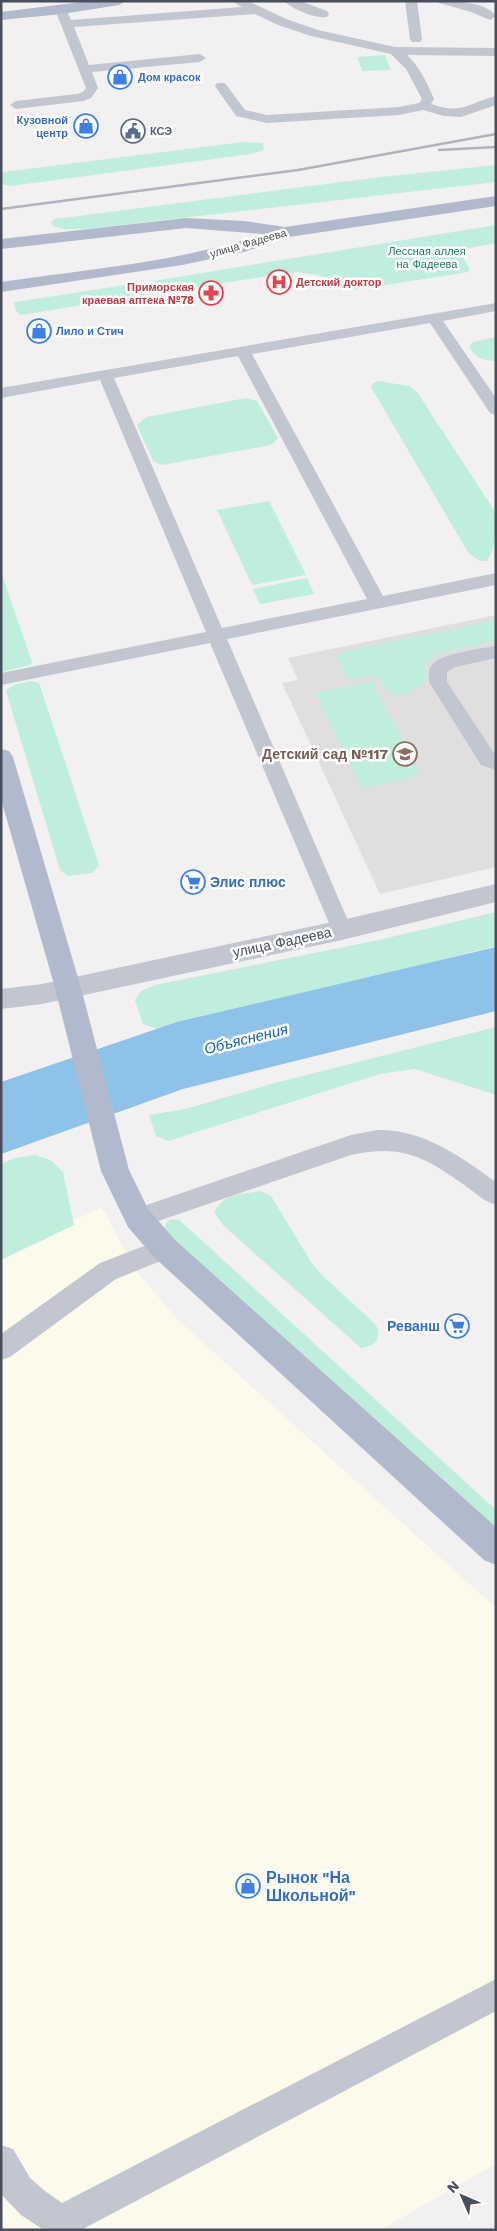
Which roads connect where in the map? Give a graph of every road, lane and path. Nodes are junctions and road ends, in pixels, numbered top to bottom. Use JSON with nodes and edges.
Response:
{"nodes":[{"id":1,"x":119,"y":1,"type":"edge"},
{"id":2,"x":238,"y":1,"type":"edge"},
{"id":3,"x":290,"y":1,"type":"edge"},
{"id":4,"x":411,"y":1,"type":"edge"},
{"id":5,"x":443,"y":1,"type":"edge"},
{"id":6,"x":62,"y":10,"type":"junction"},
{"id":7,"x":255,"y":10,"type":"junction"},
{"id":8,"x":323,"y":14,"type":"dead end"},
{"id":9,"x":1,"y":16,"type":"edge"},
{"id":10,"x":490,"y":16,"type":"dead end"},
{"id":11,"x":68,"y":24,"type":"junction"},
{"id":12,"x":416,"y":39,"type":"dead end"},
{"id":13,"x":395,"y":51,"type":"junction"},
{"id":14,"x":496,"y":52,"type":"edge"},
{"id":15,"x":200,"y":58,"type":"dead end"},
{"id":16,"x":84,"y":69,"type":"junction"},
{"id":17,"x":221,"y":86,"type":"dead end"},
{"id":18,"x":496,"y":100,"type":"edge"},
{"id":19,"x":16,"y":105,"type":"dead end"},
{"id":20,"x":424,"y":106,"type":"junction"},
{"id":21,"x":496,"y":201,"type":"edge"},
{"id":22,"x":286,"y":232,"type":"junction"},
{"id":23,"x":1,"y":244,"type":"edge"},
{"id":24,"x":1,"y":287,"type":"edge"},
{"id":25,"x":496,"y":307,"type":"edge"},
{"id":26,"x":434,"y":318,"type":"junction"},
{"id":27,"x":243,"y":351,"type":"junction"},
{"id":28,"x":105,"y":374,"type":"junction"},
{"id":29,"x":1,"y":393,"type":"edge"},
{"id":30,"x":496,"y":410,"type":"edge"},
{"id":31,"x":496,"y":579,"type":"edge"},
{"id":32,"x":378,"y":603,"type":"junction"},
{"id":33,"x":217,"y":635,"type":"junction"},
{"id":34,"x":496,"y":652,"type":"edge"},
{"id":35,"x":1,"y":679,"type":"edge"},
{"id":36,"x":1,"y":757,"type":"edge"},
{"id":37,"x":496,"y":763,"type":"edge"},
{"id":38,"x":496,"y":893,"type":"edge"},
{"id":39,"x":342,"y":930,"type":"junction"},
{"id":40,"x":68,"y":988,"type":"junction"},
{"id":41,"x":1,"y":999,"type":"edge"},
{"id":42,"x":496,"y":1195,"type":"edge"},
{"id":43,"x":138,"y":1218,"type":"junction"},
{"id":44,"x":165,"y":1249,"type":"junction"},
{"id":45,"x":1,"y":1349,"type":"edge"},
{"id":46,"x":496,"y":1549,"type":"edge"},
{"id":47,"x":496,"y":1994,"type":"edge"},
{"id":48,"x":1,"y":2161,"type":"edge"},
{"id":49,"x":63,"y":2225,"type":"edge"}],
"edges":[{"from":1,"to":6,"type":"main road"},
{"from":2,"to":7,"type":"lane"},
{"from":3,"to":8,"type":"lane"},
{"from":4,"to":12,"type":"lane"},
{"from":5,"to":10,"type":"lane"},
{"from":6,"to":9,"type":"main road"},
{"from":6,"to":11,"type":"lane"},
{"from":7,"to":11,"type":"lane"},
{"from":7,"to":13,"type":"lane"},
{"from":11,"to":16,"type":"lane"},
{"from":13,"to":14,"type":"lane"},
{"from":13,"to":20,"type":"lane"},
{"from":15,"to":16,"type":"lane"},
{"from":16,"to":19,"type":"lane"},
{"from":17,"to":20,"type":"lane"},
{"from":18,"to":20,"type":"lane"},
{"from":21,"to":22,"type":"main road","name":"улица Фадеева"},
{"from":22,"to":23,"type":"main road"},
{"from":22,"to":24,"type":"main road","name":"улица Фадеева"},
{"from":25,"to":26,"type":"lane"},
{"from":26,"to":27,"type":"lane"},
{"from":26,"to":30,"type":"lane"},
{"from":27,"to":28,"type":"lane"},
{"from":27,"to":32,"type":"lane"},
{"from":28,"to":29,"type":"lane"},
{"from":28,"to":33,"type":"lane"},
{"from":31,"to":32,"type":"lane"},
{"from":32,"to":33,"type":"lane"},
{"from":33,"to":35,"type":"lane"},
{"from":33,"to":39,"type":"lane"},
{"from":34,"to":37,"type":"lane"},
{"from":36,"to":40,"type":"main road"},
{"from":38,"to":39,"type":"street","name":"улица Фадеева"},
{"from":39,"to":40,"type":"street","name":"улица Фадеева"},
{"from":40,"to":41,"type":"street","name":"улица Фадеева"},
{"from":40,"to":43,"type":"main road"},
{"from":42,"to":43,"type":"lane"},
{"from":43,"to":44,"type":"main road"},
{"from":44,"to":45,"type":"lane"},
{"from":44,"to":46,"type":"main road"},
{"from":47,"to":49,"type":"lane"},
{"from":48,"to":49,"type":"lane"}]}
